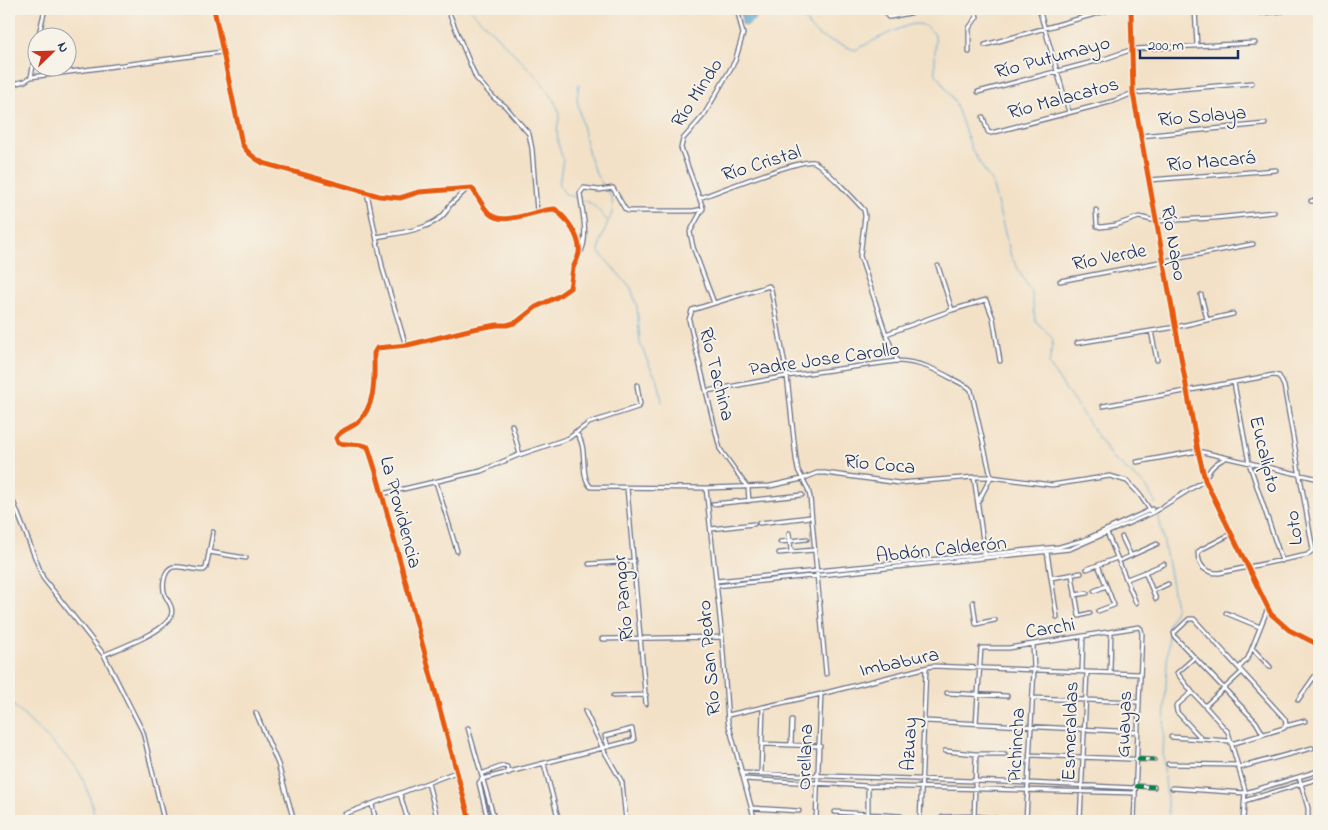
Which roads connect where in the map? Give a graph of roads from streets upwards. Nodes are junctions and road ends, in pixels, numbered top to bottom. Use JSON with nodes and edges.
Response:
{"nodes":[{"id":1,"x":45,"y":9,"type":"edge"},
{"id":2,"x":214,"y":9,"type":"edge"},
{"id":3,"x":737,"y":9,"type":"edge"},
{"id":4,"x":885,"y":9,"type":"edge"},
{"id":5,"x":975,"y":9,"type":"edge"},
{"id":6,"x":1039,"y":9,"type":"edge"},
{"id":7,"x":1113,"y":9,"type":"edge"},
{"id":8,"x":1131,"y":9,"type":"edge"},
{"id":9,"x":1195,"y":9,"type":"edge"},
{"id":10,"x":1284,"y":9,"type":"edge"},
{"id":11,"x":915,"y":12,"type":"dead end"},
{"id":12,"x":449,"y":13,"type":"dead end"},
{"id":13,"x":1261,"y":13,"type":"dead end"},
{"id":14,"x":40,"y":28,"type":"edge"},
{"id":15,"x":1044,"y":28,"type":"junction"},
{"id":16,"x":1254,"y":44,"type":"dead end"},
{"id":17,"x":985,"y":45,"type":"dead end"},
{"id":18,"x":1197,"y":46,"type":"junction"},
{"id":19,"x":1133,"y":49,"type":"junction"},
{"id":20,"x":222,"y":52,"type":"junction"},
{"id":21,"x":969,"y":52,"type":"dead end"},
{"id":22,"x":1058,"y":70,"type":"junction"},
{"id":23,"x":78,"y":71,"type":"edge"},
{"id":24,"x":30,"y":78,"type":"edge"},
{"id":25,"x":1252,"y":83,"type":"dead end"},
{"id":26,"x":9,"y":85,"type":"edge"},
{"id":27,"x":978,"y":92,"type":"dead end"},
{"id":28,"x":1133,"y":93,"type":"junction"},
{"id":29,"x":1069,"y":112,"type":"junction"},
{"id":30,"x":983,"y":117,"type":"dead end"},
{"id":31,"x":1265,"y":124,"type":"dead end"},
{"id":32,"x":1140,"y":136,"type":"junction"},
{"id":33,"x":1276,"y":170,"type":"dead end"},
{"id":34,"x":1149,"y":180,"type":"junction"},
{"id":35,"x":469,"y":187,"type":"junction"},
{"id":36,"x":367,"y":192,"type":"junction"},
{"id":37,"x":379,"y":196,"type":"junction"},
{"id":38,"x":700,"y":198,"type":"junction"},
{"id":39,"x":369,"y":201,"type":"junction"},
{"id":40,"x":1312,"y":201,"type":"dead end"},
{"id":41,"x":1319,"y":201,"type":"edge"},
{"id":42,"x":703,"y":209,"type":"junction"},
{"id":43,"x":1096,"y":210,"type":"dead end"},
{"id":44,"x":536,"y":212,"type":"junction"},
{"id":45,"x":1274,"y":212,"type":"dead end"},
{"id":46,"x":1156,"y":221,"type":"junction"},
{"id":47,"x":376,"y":237,"type":"junction"},
{"id":48,"x":1253,"y":244,"type":"dead end"},
{"id":49,"x":579,"y":256,"type":"junction"},
{"id":50,"x":1162,"y":261,"type":"junction"},
{"id":51,"x":938,"y":266,"type":"dead end"},
{"id":52,"x":1060,"y":281,"type":"dead end"},
{"id":53,"x":1201,"y":294,"type":"dead end"},
{"id":54,"x":714,"y":302,"type":"junction"},
{"id":55,"x":952,"y":310,"type":"junction"},
{"id":56,"x":1233,"y":314,"type":"dead end"},
{"id":57,"x":1207,"y":319,"type":"junction"},
{"id":58,"x":1176,"y":327,"type":"junction"},
{"id":59,"x":1151,"y":331,"type":"junction"},
{"id":60,"x":886,"y":334,"type":"junction"},
{"id":61,"x":1077,"y":343,"type":"dead end"},
{"id":62,"x":406,"y":346,"type":"junction"},
{"id":63,"x":1157,"y":360,"type":"dead end"},
{"id":64,"x":897,"y":361,"type":"junction"},
{"id":65,"x":1000,"y":361,"type":"dead end"},
{"id":66,"x":787,"y":376,"type":"junction"},
{"id":67,"x":1234,"y":382,"type":"junction"},
{"id":68,"x":637,"y":385,"type":"dead end"},
{"id":69,"x":1187,"y":390,"type":"junction"},
{"id":70,"x":707,"y":391,"type":"junction"},
{"id":71,"x":1103,"y":406,"type":"dead end"},
{"id":72,"x":512,"y":425,"type":"dead end"},
{"id":73,"x":576,"y":432,"type":"junction"},
{"id":74,"x":1198,"y":451,"type":"junction"},
{"id":75,"x":520,"y":455,"type":"junction"},
{"id":76,"x":1227,"y":458,"type":"junction"},
{"id":77,"x":1137,"y":462,"type":"dead end"},
{"id":78,"x":1249,"y":463,"type":"junction"},
{"id":79,"x":1300,"y":475,"type":"junction"},
{"id":80,"x":974,"y":477,"type":"junction"},
{"id":81,"x":991,"y":477,"type":"junction"},
{"id":82,"x":802,"y":479,"type":"junction"},
{"id":83,"x":1319,"y":479,"type":"edge"},
{"id":84,"x":1205,"y":480,"type":"junction"},
{"id":85,"x":436,"y":482,"type":"junction"},
{"id":86,"x":627,"y":488,"type":"junction"},
{"id":87,"x":706,"y":488,"type":"junction"},
{"id":88,"x":748,"y":488,"type":"junction"},
{"id":89,"x":9,"y":493,"type":"edge"},
{"id":90,"x":382,"y":494,"type":"junction"},
{"id":91,"x":802,"y":495,"type":"dead end"},
{"id":92,"x":749,"y":501,"type":"junction"},
{"id":93,"x":978,"y":502,"type":"junction"},
{"id":94,"x":713,"y":504,"type":"dead end"},
{"id":95,"x":1152,"y":511,"type":"junction"},
{"id":96,"x":811,"y":517,"type":"junction"},
{"id":97,"x":759,"y":523,"type":"dead end"},
{"id":98,"x":754,"y":524,"type":"dead end"},
{"id":99,"x":711,"y":529,"type":"junction"},
{"id":100,"x":213,"y":532,"type":"dead end"},
{"id":101,"x":1106,"y":532,"type":"junction"},
{"id":102,"x":789,"y":533,"type":"dead end"},
{"id":103,"x":1231,"y":534,"type":"junction"},
{"id":104,"x":1122,"y":537,"type":"dead end"},
{"id":105,"x":807,"y":539,"type":"dead end"},
{"id":106,"x":790,"y":541,"type":"junction"},
{"id":107,"x":780,"y":542,"type":"dead end"},
{"id":108,"x":1157,"y":544,"type":"dead end"},
{"id":109,"x":814,"y":550,"type":"junction"},
{"id":110,"x":456,"y":551,"type":"dead end"},
{"id":111,"x":791,"y":551,"type":"junction"},
{"id":112,"x":209,"y":552,"type":"junction"},
{"id":113,"x":1047,"y":552,"type":"junction"},
{"id":114,"x":779,"y":553,"type":"dead end"},
{"id":115,"x":985,"y":556,"type":"junction"},
{"id":116,"x":1131,"y":556,"type":"junction"},
{"id":117,"x":246,"y":558,"type":"dead end"},
{"id":118,"x":1118,"y":559,"type":"junction"},
{"id":119,"x":634,"y":561,"type":"junction"},
{"id":120,"x":1282,"y":561,"type":"junction"},
{"id":121,"x":589,"y":564,"type":"dead end"},
{"id":122,"x":1164,"y":564,"type":"dead end"},
{"id":123,"x":1098,"y":565,"type":"junction"},
{"id":124,"x":1247,"y":568,"type":"junction"},
{"id":125,"x":1087,"y":569,"type":"dead end"},
{"id":126,"x":816,"y":570,"type":"junction"},
{"id":127,"x":1145,"y":572,"type":"junction"},
{"id":128,"x":1081,"y":573,"type":"dead end"},
{"id":129,"x":816,"y":575,"type":"junction"},
{"id":130,"x":1072,"y":575,"type":"junction"},
{"id":131,"x":1051,"y":578,"type":"junction"},
{"id":132,"x":1127,"y":579,"type":"junction"},
{"id":133,"x":716,"y":581,"type":"junction"},
{"id":134,"x":1168,"y":584,"type":"dead end"},
{"id":135,"x":716,"y":586,"type":"junction"},
{"id":136,"x":1106,"y":586,"type":"junction"},
{"id":137,"x":1094,"y":591,"type":"dead end"},
{"id":138,"x":1152,"y":591,"type":"junction"},
{"id":139,"x":1087,"y":593,"type":"dead end"},
{"id":140,"x":1075,"y":595,"type":"junction"},
{"id":141,"x":1156,"y":598,"type":"dead end"},
{"id":142,"x":973,"y":602,"type":"dead end"},
{"id":143,"x":1136,"y":603,"type":"dead end"},
{"id":144,"x":1268,"y":608,"type":"junction"},
{"id":145,"x":1098,"y":611,"type":"dead end"},
{"id":146,"x":1226,"y":613,"type":"dead end"},
{"id":147,"x":1090,"y":614,"type":"dead end"},
{"id":148,"x":1058,"y":617,"type":"dead end"},
{"id":149,"x":995,"y":620,"type":"dead end"},
{"id":150,"x":1260,"y":627,"type":"junction"},
{"id":151,"x":1141,"y":628,"type":"joint"},
{"id":152,"x":1111,"y":632,"type":"junction"},
{"id":153,"x":722,"y":637,"type":"junction"},
{"id":154,"x":1082,"y":637,"type":"junction"},
{"id":155,"x":641,"y":638,"type":"junction"},
{"id":156,"x":602,"y":639,"type":"dead end"},
{"id":157,"x":1033,"y":644,"type":"junction"},
{"id":158,"x":1319,"y":645,"type":"edge"},
{"id":159,"x":1252,"y":648,"type":"junction"},
{"id":160,"x":104,"y":656,"type":"junction"},
{"id":161,"x":1194,"y":658,"type":"junction"},
{"id":162,"x":979,"y":667,"type":"junction"},
{"id":163,"x":1270,"y":667,"type":"dead end"},
{"id":164,"x":926,"y":668,"type":"junction"},
{"id":165,"x":1239,"y":668,"type":"junction"},
{"id":166,"x":1034,"y":670,"type":"junction"},
{"id":167,"x":1319,"y":670,"type":"edge"},
{"id":168,"x":1082,"y":671,"type":"junction"},
{"id":169,"x":1087,"y":672,"type":"junction"},
{"id":170,"x":1110,"y":672,"type":"junction"},
{"id":171,"x":1242,"y":672,"type":"junction"},
{"id":172,"x":826,"y":674,"type":"dead end"},
{"id":173,"x":1140,"y":674,"type":"junction"},
{"id":174,"x":1224,"y":689,"type":"junction"},
{"id":175,"x":1192,"y":692,"type":"junction"},
{"id":176,"x":947,"y":693,"type":"dead end"},
{"id":177,"x":821,"y":694,"type":"junction"},
{"id":178,"x":978,"y":694,"type":"junction"},
{"id":179,"x":646,"y":695,"type":"junction"},
{"id":180,"x":613,"y":696,"type":"dead end"},
{"id":181,"x":1007,"y":696,"type":"dead end"},
{"id":182,"x":1032,"y":698,"type":"junction"},
{"id":183,"x":1085,"y":700,"type":"junction"},
{"id":184,"x":1298,"y":700,"type":"dead end"},
{"id":185,"x":1138,"y":702,"type":"junction"},
{"id":186,"x":646,"y":704,"type":"dead end"},
{"id":187,"x":1205,"y":706,"type":"junction"},
{"id":188,"x":763,"y":707,"type":"junction"},
{"id":189,"x":585,"y":711,"type":"dead end"},
{"id":190,"x":256,"y":713,"type":"dead end"},
{"id":191,"x":728,"y":714,"type":"junction"},
{"id":192,"x":792,"y":720,"type":"dead end"},
{"id":193,"x":925,"y":721,"type":"junction"},
{"id":194,"x":1304,"y":721,"type":"dead end"},
{"id":195,"x":976,"y":724,"type":"junction"},
{"id":196,"x":1031,"y":725,"type":"junction"},
{"id":197,"x":1285,"y":726,"type":"junction"},
{"id":198,"x":468,"y":728,"type":"dead end"},
{"id":199,"x":1084,"y":730,"type":"junction"},
{"id":200,"x":1138,"y":732,"type":"junction"},
{"id":201,"x":1263,"y":734,"type":"junction"},
{"id":202,"x":1171,"y":737,"type":"dead end"},
{"id":203,"x":1200,"y":738,"type":"junction"},
{"id":204,"x":1231,"y":742,"type":"junction"},
{"id":205,"x":762,"y":744,"type":"junction"},
{"id":206,"x":791,"y":745,"type":"junction"},
{"id":207,"x":820,"y":746,"type":"junction"},
{"id":208,"x":608,"y":747,"type":"junction"},
{"id":209,"x":1312,"y":748,"type":"dead end"},
{"id":210,"x":603,"y":749,"type":"junction"},
{"id":211,"x":946,"y":751,"type":"dead end"},
{"id":212,"x":976,"y":754,"type":"junction"},
{"id":213,"x":1005,"y":754,"type":"dead end"},
{"id":214,"x":1029,"y":755,"type":"junction"},
{"id":215,"x":1082,"y":757,"type":"junction"},
{"id":216,"x":1137,"y":759,"type":"junction"},
{"id":217,"x":1154,"y":760,"type":"dead end"},
{"id":218,"x":544,"y":764,"type":"junction"},
{"id":219,"x":1168,"y":764,"type":"dead end"},
{"id":220,"x":1238,"y":767,"type":"junction"},
{"id":221,"x":456,"y":772,"type":"junction"},
{"id":222,"x":1315,"y":772,"type":"dead end"},
{"id":223,"x":509,"y":773,"type":"junction"},
{"id":224,"x":743,"y":773,"type":"junction"},
{"id":225,"x":761,"y":773,"type":"junction"},
{"id":226,"x":481,"y":774,"type":"junction"},
{"id":227,"x":819,"y":775,"type":"junction"},
{"id":228,"x":1299,"y":777,"type":"junction"},
{"id":229,"x":482,"y":779,"type":"junction"},
{"id":230,"x":744,"y":779,"type":"junction"},
{"id":231,"x":922,"y":780,"type":"junction"},
{"id":232,"x":1317,"y":780,"type":"dead end"},
{"id":233,"x":975,"y":782,"type":"junction"},
{"id":234,"x":1028,"y":782,"type":"junction"},
{"id":235,"x":428,"y":783,"type":"junction"},
{"id":236,"x":818,"y":783,"type":"junction"},
{"id":237,"x":1301,"y":784,"type":"junction"},
{"id":238,"x":868,"y":786,"type":"junction"},
{"id":239,"x":1082,"y":786,"type":"junction"},
{"id":240,"x":921,"y":787,"type":"junction"},
{"id":241,"x":1135,"y":787,"type":"junction"},
{"id":242,"x":1154,"y":787,"type":"dead end"},
{"id":243,"x":974,"y":788,"type":"junction"},
{"id":244,"x":1172,"y":788,"type":"dead end"},
{"id":245,"x":1028,"y":789,"type":"junction"},
{"id":246,"x":1082,"y":792,"type":"junction"},
{"id":247,"x":1135,"y":793,"type":"junction"},
{"id":248,"x":1245,"y":793,"type":"junction"},
{"id":249,"x":400,"y":794,"type":"junction"},
{"id":250,"x":1244,"y":801,"type":"junction"},
{"id":251,"x":372,"y":805,"type":"junction"},
{"id":252,"x":752,"y":808,"type":"junction"},
{"id":253,"x":798,"y":811,"type":"dead end"},
{"id":254,"x":835,"y":812,"type":"dead end"},
{"id":255,"x":868,"y":813,"type":"junction"},
{"id":256,"x":901,"y":816,"type":"dead end"},
{"id":257,"x":974,"y":816,"type":"junction"},
{"id":258,"x":494,"y":818,"type":"junction"},
{"id":259,"x":940,"y":819,"type":"dead end"},
{"id":260,"x":1002,"y":819,"type":"dead end"},
{"id":261,"x":344,"y":820,"type":"edge"},
{"id":262,"x":1050,"y":820,"type":"edge"},
{"id":263,"x":164,"y":821,"type":"edge"},
{"id":264,"x":294,"y":821,"type":"edge"},
{"id":265,"x":376,"y":821,"type":"edge"},
{"id":266,"x":408,"y":821,"type":"edge"},
{"id":267,"x":438,"y":821,"type":"edge"},
{"id":268,"x":470,"y":821,"type":"edge"},
{"id":269,"x":487,"y":821,"type":"edge"},
{"id":270,"x":500,"y":821,"type":"edge"},
{"id":271,"x":559,"y":821,"type":"edge"},
{"id":272,"x":626,"y":821,"type":"edge"},
{"id":273,"x":755,"y":821,"type":"edge"},
{"id":274,"x":816,"y":821,"type":"edge"},
{"id":275,"x":868,"y":821,"type":"edge"},
{"id":276,"x":920,"y":821,"type":"edge"},
{"id":277,"x":974,"y":821,"type":"edge"},
{"id":278,"x":1026,"y":821,"type":"edge"},
{"id":279,"x":1080,"y":821,"type":"edge"},
{"id":280,"x":1084,"y":821,"type":"edge"},
{"id":281,"x":1134,"y":821,"type":"edge"},
{"id":282,"x":1244,"y":821,"type":"edge"},
{"id":283,"x":1308,"y":821,"type":"edge"}],
"edges":[{"from":1,"to":14,"type":"street"},
{"from":2,"to":20,"type":"street"},
{"from":3,"to":38,"type":"street","name":"Río Mindo"},
{"from":4,"to":11,"type":"street"},
{"from":5,"to":21,"type":"street"},
{"from":6,"to":15,"type":"street"},
{"from":7,"to":15,"type":"street"},
{"from":8,"to":19,"type":"street","name":"Río Napo"},
{"from":9,"to":18,"type":"street"},
{"from":10,"to":13,"type":"street"},
{"from":12,"to":44,"type":"street"},
{"from":15,"to":17,"type":"street"},
{"from":15,"to":22,"type":"street"},
{"from":16,"to":18,"type":"street","name":"Río Putumayo"},
{"from":18,"to":19,"type":"street","name":"Río Putumayo"},
{"from":19,"to":22,"type":"street","name":"Río Putumayo"},
{"from":19,"to":28,"type":"street","name":"Río Napo"},
{"from":20,"to":23,"type":"street"},
{"from":20,"to":36,"type":"street"},
{"from":22,"to":27,"type":"street","name":"Río Putumayo"},
{"from":22,"to":29,"type":"street"},
{"from":24,"to":26,"type":"street"},
{"from":25,"to":28,"type":"street","name":"Río Malacatos"},
{"from":28,"to":29,"type":"street","name":"Río Malacatos"},
{"from":28,"to":32,"type":"street","name":"Río Napo"},
{"from":29,"to":30,"type":"street","name":"Río Malacatos"},
{"from":31,"to":32,"type":"street","name":"Río Solaya"},
{"from":32,"to":34,"type":"street","name":"Río Napo"},
{"from":33,"to":34,"type":"street","name":"Río Macará"},
{"from":34,"to":46,"type":"street","name":"Río Napo"},
{"from":35,"to":37,"type":"street"},
{"from":35,"to":44,"type":"street","name":"La Providencia"},
{"from":35,"to":47,"type":"street"},
{"from":36,"to":37,"type":"street"},
{"from":36,"to":39,"type":"street"},
{"from":37,"to":39,"type":"street"},
{"from":38,"to":42,"type":"street","name":"Río Mindo"},
{"from":38,"to":60,"type":"street","name":"Río Cristal"},
{"from":39,"to":47,"type":"street"},
{"from":40,"to":41,"type":"street"},
{"from":42,"to":49,"type":"street"},
{"from":42,"to":54,"type":"street"},
{"from":43,"to":46,"type":"street"},
{"from":44,"to":49,"type":"street","name":"La Providencia"},
{"from":45,"to":46,"type":"street"},
{"from":46,"to":50,"type":"street","name":"Río Napo"},
{"from":47,"to":62,"type":"street"},
{"from":48,"to":50,"type":"street","name":"Río Verde"},
{"from":49,"to":62,"type":"street","name":"La Providencia"},
{"from":50,"to":52,"type":"street","name":"Río Verde"},
{"from":50,"to":58,"type":"street","name":"Río Napo"},
{"from":51,"to":55,"type":"street"},
{"from":53,"to":57,"type":"street"},
{"from":54,"to":66,"type":"street","name":"Río Tachina"},
{"from":54,"to":70,"type":"street","name":"Río Tachina"},
{"from":55,"to":60,"type":"street"},
{"from":55,"to":65,"type":"street"},
{"from":56,"to":57,"type":"street"},
{"from":57,"to":58,"type":"street"},
{"from":58,"to":59,"type":"street"},
{"from":58,"to":69,"type":"street","name":"Río Napo"},
{"from":59,"to":61,"type":"street"},
{"from":59,"to":63,"type":"street"},
{"from":60,"to":64,"type":"street","name":"Río Cristal"},
{"from":62,"to":90,"type":"street","name":"La Providencia"},
{"from":64,"to":66,"type":"street","name":"Padre Jose Carollo"},
{"from":64,"to":81,"type":"street","name":"Padre Jose Carollo"},
{"from":66,"to":70,"type":"street","name":"Padre Jose Carollo"},
{"from":66,"to":82,"type":"street"},
{"from":67,"to":69,"type":"street"},
{"from":67,"to":78,"type":"street","name":"Eucalipto"},
{"from":67,"to":79,"type":"street","name":"Loto"},
{"from":68,"to":73,"type":"street"},
{"from":69,"to":71,"type":"street"},
{"from":69,"to":74,"type":"street","name":"Río Napo"},
{"from":70,"to":88,"type":"street","name":"Río Tachina"},
{"from":72,"to":75,"type":"street"},
{"from":73,"to":75,"type":"street"},
{"from":73,"to":86,"type":"street","name":"Río Coca"},
{"from":74,"to":76,"type":"street"},
{"from":74,"to":77,"type":"street"},
{"from":74,"to":84,"type":"street","name":"Río Napo"},
{"from":75,"to":85,"type":"street"},
{"from":76,"to":78,"type":"street"},
{"from":76,"to":84,"type":"street"},
{"from":78,"to":79,"type":"street"},
{"from":78,"to":120,"type":"street","name":"Eucalipto"},
{"from":79,"to":83,"type":"street"},
{"from":79,"to":120,"type":"street","name":"Loto"},
{"from":80,"to":81,"type":"street","name":"Río Coca"},
{"from":80,"to":82,"type":"street","name":"Río Coca"},
{"from":80,"to":93,"type":"street"},
{"from":81,"to":93,"type":"street"},
{"from":81,"to":95,"type":"street","name":"Río Coca"},
{"from":82,"to":88,"type":"street","name":"Río Coca"},
{"from":82,"to":96,"type":"street"},
{"from":84,"to":95,"type":"street","name":"Abdón Calderón"},
{"from":84,"to":103,"type":"street","name":"Río Napo"},
{"from":85,"to":90,"type":"street"},
{"from":85,"to":110,"type":"street"},
{"from":86,"to":87,"type":"street","name":"Río Coca"},
{"from":86,"to":119,"type":"street","name":"Río Pangor"},
{"from":87,"to":88,"type":"street","name":"Río Coca"},
{"from":87,"to":99,"type":"street","name":"Río San Pedro"},
{"from":88,"to":92,"type":"street"},
{"from":89,"to":160,"type":"street"},
{"from":90,"to":221,"type":"street","name":"La Providencia"},
{"from":91,"to":92,"type":"street"},
{"from":92,"to":94,"type":"street"},
{"from":93,"to":115,"type":"street"},
{"from":95,"to":101,"type":"street","name":"Abdón Calderón"},
{"from":96,"to":97,"type":"street"},
{"from":96,"to":109,"type":"street"},
{"from":98,"to":99,"type":"street"},
{"from":99,"to":133,"type":"street","name":"Río San Pedro"},
{"from":100,"to":112,"type":"street"},
{"from":101,"to":113,"type":"street","name":"Abdón Calderón"},
{"from":101,"to":115,"type":"street","name":"Abdón Calderón"},
{"from":101,"to":118,"type":"street"},
{"from":102,"to":106,"type":"street"},
{"from":103,"to":124,"type":"street","name":"Río Napo"},
{"from":103,"to":124,"type":"street","name":"Loto"},
{"from":104,"to":116,"type":"street"},
{"from":105,"to":106,"type":"street"},
{"from":106,"to":107,"type":"street"},
{"from":106,"to":111,"type":"street"},
{"from":108,"to":116,"type":"street"},
{"from":109,"to":111,"type":"street"},
{"from":109,"to":126,"type":"street"},
{"from":111,"to":114,"type":"street"},
{"from":112,"to":117,"type":"street"},
{"from":112,"to":160,"type":"street"},
{"from":113,"to":115,"type":"street","name":"Abdón Calderón"},
{"from":113,"to":131,"type":"street"},
{"from":115,"to":126,"type":"street","name":"Abdón Calderón"},
{"from":115,"to":129,"type":"street","name":"Abdón Calderón"},
{"from":116,"to":118,"type":"street"},
{"from":118,"to":123,"type":"street"},
{"from":118,"to":132,"type":"street"},
{"from":119,"to":121,"type":"street"},
{"from":119,"to":155,"type":"street","name":"Río Pangor"},
{"from":120,"to":124,"type":"street","name":"Loto"},
{"from":122,"to":127,"type":"street"},
{"from":123,"to":125,"type":"street"},
{"from":123,"to":136,"type":"street"},
{"from":124,"to":144,"type":"street","name":"Río Napo"},
{"from":126,"to":129,"type":"street"},
{"from":126,"to":133,"type":"street","name":"Abdón Calderón"},
{"from":127,"to":132,"type":"street"},
{"from":127,"to":138,"type":"street"},
{"from":128,"to":130,"type":"street"},
{"from":129,"to":135,"type":"street","name":"Abdón Calderón"},
{"from":129,"to":172,"type":"street"},
{"from":130,"to":131,"type":"street"},
{"from":130,"to":140,"type":"street"},
{"from":131,"to":148,"type":"street"},
{"from":132,"to":143,"type":"street"},
{"from":133,"to":135,"type":"street","name":"Río San Pedro"},
{"from":134,"to":138,"type":"street"},
{"from":135,"to":153,"type":"street","name":"Río San Pedro"},
{"from":136,"to":137,"type":"street"},
{"from":136,"to":145,"type":"street"},
{"from":138,"to":141,"type":"street"},
{"from":139,"to":140,"type":"street"},
{"from":140,"to":147,"type":"street"},
{"from":142,"to":149,"type":"street"},
{"from":144,"to":150,"type":"street"},
{"from":144,"to":158,"type":"street","name":"Río Napo"},
{"from":146,"to":150,"type":"street"},
{"from":150,"to":159,"type":"street"},
{"from":151,"to":152,"type":"street","name":"Carchi"},
{"from":151,"to":173,"type":"street","name":"Guayas"},
{"from":152,"to":154,"type":"street","name":"Carchi"},
{"from":152,"to":170,"type":"street"},
{"from":153,"to":155,"type":"street"},
{"from":153,"to":191,"type":"street","name":"Río San Pedro"},
{"from":154,"to":157,"type":"street","name":"Carchi"},
{"from":154,"to":168,"type":"street"},
{"from":155,"to":156,"type":"street"},
{"from":155,"to":179,"type":"street","name":"Río Pangor"},
{"from":157,"to":162,"type":"street","name":"Carchi"},
{"from":157,"to":166,"type":"street","name":"Pichincha"},
{"from":159,"to":163,"type":"street"},
{"from":159,"to":165,"type":"street"},
{"from":160,"to":263,"type":"street"},
{"from":161,"to":165,"type":"street"},
{"from":161,"to":174,"type":"street"},
{"from":161,"to":175,"type":"street"},
{"from":162,"to":164,"type":"street","name":"Imbabura"},
{"from":162,"to":166,"type":"street","name":"Imbabura"},
{"from":162,"to":178,"type":"street"},
{"from":164,"to":177,"type":"street","name":"Imbabura"},
{"from":164,"to":193,"type":"street","name":"Azuay"},
{"from":165,"to":171,"type":"street"},
{"from":166,"to":168,"type":"street","name":"Imbabura"},
{"from":166,"to":182,"type":"street","name":"Pichincha"},
{"from":167,"to":184,"type":"street"},
{"from":168,"to":169,"type":"street","name":"Imbabura"},
{"from":169,"to":170,"type":"street","name":"Imbabura"},
{"from":169,"to":183,"type":"street","name":"Esmeraldas"},
{"from":170,"to":173,"type":"street","name":"Imbabura"},
{"from":171,"to":174,"type":"street"},
{"from":171,"to":197,"type":"street"},
{"from":173,"to":185,"type":"street","name":"Guayas"},
{"from":174,"to":187,"type":"street"},
{"from":174,"to":201,"type":"street"},
{"from":175,"to":187,"type":"street"},
{"from":175,"to":203,"type":"street"},
{"from":176,"to":178,"type":"street"},
{"from":177,"to":188,"type":"street","name":"Imbabura"},
{"from":177,"to":207,"type":"street","name":"Orellana"},
{"from":178,"to":181,"type":"street"},
{"from":178,"to":195,"type":"street"},
{"from":179,"to":180,"type":"street"},
{"from":179,"to":186,"type":"street","name":"Río Pangor"},
{"from":182,"to":183,"type":"street"},
{"from":182,"to":196,"type":"street","name":"Pichincha"},
{"from":183,"to":185,"type":"street"},
{"from":183,"to":199,"type":"street","name":"Esmeraldas"},
{"from":185,"to":200,"type":"street","name":"Guayas"},
{"from":187,"to":204,"type":"street"},
{"from":188,"to":191,"type":"street","name":"Imbabura"},
{"from":188,"to":205,"type":"street"},
{"from":189,"to":210,"type":"street"},
{"from":190,"to":264,"type":"street"},
{"from":191,"to":224,"type":"street","name":"Río San Pedro"},
{"from":192,"to":206,"type":"street"},
{"from":193,"to":195,"type":"street"},
{"from":193,"to":231,"type":"street","name":"Azuay"},
{"from":194,"to":197,"type":"street"},
{"from":195,"to":196,"type":"street"},
{"from":196,"to":199,"type":"street"},
{"from":196,"to":214,"type":"street","name":"Pichincha"},
{"from":197,"to":201,"type":"street"},
{"from":198,"to":226,"type":"street"},
{"from":199,"to":200,"type":"street"},
{"from":199,"to":215,"type":"street","name":"Esmeraldas"},
{"from":200,"to":216,"type":"street","name":"Guayas"},
{"from":201,"to":204,"type":"street"},
{"from":202,"to":203,"type":"street"},
{"from":203,"to":204,"type":"street"},
{"from":204,"to":220,"type":"street"},
{"from":205,"to":206,"type":"street"},
{"from":205,"to":225,"type":"street"},
{"from":206,"to":207,"type":"street"},
{"from":207,"to":227,"type":"street","name":"Orellana"},
{"from":208,"to":208,"type":"street"},
{"from":208,"to":210,"type":"street"},
{"from":209,"to":220,"type":"street"},
{"from":210,"to":218,"type":"street"},
{"from":210,"to":272,"type":"street"},
{"from":211,"to":212,"type":"street"},
{"from":212,"to":213,"type":"street"},
{"from":212,"to":233,"type":"street"},
{"from":214,"to":215,"type":"street"},
{"from":214,"to":234,"type":"street","name":"Pichincha"},
{"from":215,"to":216,"type":"street"},
{"from":215,"to":239,"type":"street","name":"Esmeraldas"},
{"from":216,"to":217,"type":"street"},
{"from":216,"to":241,"type":"street","name":"Guayas"},
{"from":218,"to":223,"type":"street"},
{"from":218,"to":271,"type":"street"},
{"from":219,"to":220,"type":"street"},
{"from":220,"to":248,"type":"street"},
{"from":221,"to":235,"type":"street"},
{"from":221,"to":268,"type":"street","name":"La Providencia"},
{"from":222,"to":228,"type":"street"},
{"from":223,"to":226,"type":"street"},
{"from":223,"to":229,"type":"street"},
{"from":224,"to":225,"type":"street"},
{"from":224,"to":230,"type":"street","name":"Río San Pedro"},
{"from":225,"to":227,"type":"street"},
{"from":226,"to":229,"type":"street"},
{"from":227,"to":231,"type":"street"},
{"from":227,"to":236,"type":"street","name":"Orellana"},
{"from":228,"to":237,"type":"street"},
{"from":228,"to":248,"type":"street"},
{"from":229,"to":258,"type":"street"},
{"from":229,"to":269,"type":"street"},
{"from":230,"to":236,"type":"street"},
{"from":230,"to":252,"type":"street","name":"Río San Pedro"},
{"from":231,"to":233,"type":"street"},
{"from":231,"to":240,"type":"street","name":"Azuay"},
{"from":232,"to":237,"type":"street"},
{"from":233,"to":234,"type":"street"},
{"from":233,"to":243,"type":"street"},
{"from":234,"to":239,"type":"street"},
{"from":234,"to":245,"type":"street","name":"Pichincha"},
{"from":235,"to":249,"type":"street"},
{"from":235,"to":267,"type":"street"},
{"from":236,"to":238,"type":"street"},
{"from":236,"to":274,"type":"street","name":"Orellana"},
{"from":237,"to":250,"type":"street"},
{"from":237,"to":283,"type":"street"},
{"from":238,"to":240,"type":"street"},
{"from":238,"to":255,"type":"street"},
{"from":239,"to":241,"type":"street"},
{"from":239,"to":246,"type":"street","name":"Esmeraldas"},
{"from":240,"to":243,"type":"street"},
{"from":240,"to":276,"type":"street","name":"Azuay"},
{"from":241,"to":242,"type":"street"},
{"from":241,"to":247,"type":"street","name":"Guayas"},
{"from":243,"to":245,"type":"street"},
{"from":243,"to":257,"type":"street"},
{"from":244,"to":248,"type":"street"},
{"from":245,"to":246,"type":"street"},
{"from":245,"to":278,"type":"street","name":"Pichincha"},
{"from":246,"to":247,"type":"street"},
{"from":246,"to":279,"type":"street","name":"Esmeraldas"},
{"from":247,"to":281,"type":"street","name":"Guayas"},
{"from":248,"to":250,"type":"street"},
{"from":249,"to":251,"type":"street"},
{"from":249,"to":266,"type":"street"},
{"from":250,"to":282,"type":"street"},
{"from":251,"to":261,"type":"street"},
{"from":251,"to":265,"type":"street"},
{"from":252,"to":253,"type":"street"},
{"from":252,"to":273,"type":"street","name":"Río San Pedro"},
{"from":254,"to":255,"type":"street"},
{"from":255,"to":256,"type":"street"},
{"from":255,"to":275,"type":"street"},
{"from":257,"to":259,"type":"street"},
{"from":257,"to":260,"type":"street"},
{"from":257,"to":277,"type":"street"},
{"from":258,"to":269,"type":"street"},
{"from":258,"to":270,"type":"street"},
{"from":262,"to":279,"type":"street"},
{"from":279,"to":280,"type":"street"}]}
